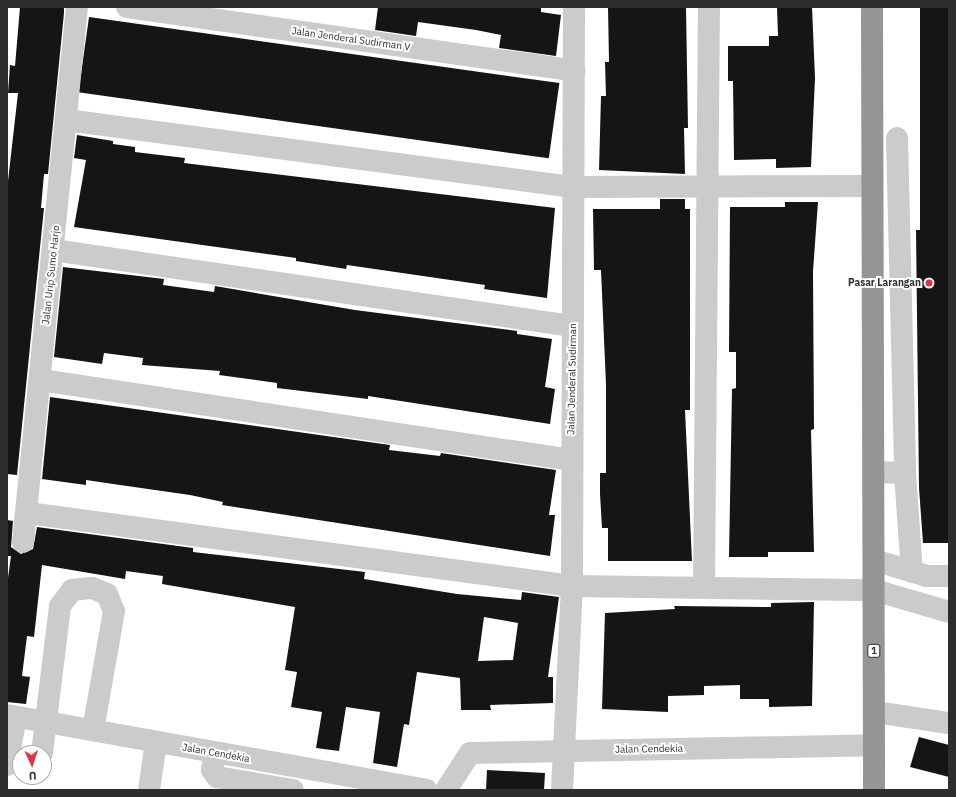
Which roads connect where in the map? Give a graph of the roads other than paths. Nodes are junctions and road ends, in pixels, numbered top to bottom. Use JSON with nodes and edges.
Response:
{"nodes":[{"id":1,"x":77,"y":7,"type":"edge"},
{"id":2,"x":127,"y":7,"type":"edge"},
{"id":3,"x":574,"y":7,"type":"edge"},
{"id":4,"x":709,"y":7,"type":"edge"},
{"id":5,"x":872,"y":7,"type":"edge"},
{"id":6,"x":206,"y":12,"type":"edge"},
{"id":7,"x":574,"y":71,"type":"junction"},
{"id":8,"x":66,"y":120,"type":"junction"},
{"id":9,"x":897,"y":138,"type":"dead end"},
{"id":10,"x":707,"y":186,"type":"junction"},
{"id":11,"x":871,"y":186,"type":"junction"},
{"id":12,"x":572,"y":187,"type":"junction"},
{"id":13,"x":54,"y":250,"type":"junction"},
{"id":14,"x":572,"y":326,"type":"junction"},
{"id":15,"x":41,"y":380,"type":"junction"},
{"id":16,"x":571,"y":460,"type":"junction"},
{"id":17,"x":873,"y":472,"type":"junction"},
{"id":18,"x":905,"y":473,"type":"junction"},
{"id":19,"x":28,"y":513,"type":"junction"},
{"id":20,"x":22,"y":542,"type":"dead end"},
{"id":21,"x":874,"y":560,"type":"junction"},
{"id":22,"x":912,"y":572,"type":"junction"},
{"id":23,"x":949,"y":576,"type":"edge"},
{"id":24,"x":572,"y":586,"type":"junction"},
{"id":25,"x":704,"y":587,"type":"junction"},
{"id":26,"x":874,"y":590,"type":"junction"},
{"id":27,"x":949,"y":612,"type":"edge"},
{"id":28,"x":875,"y":712,"type":"junction"},
{"id":29,"x":11,"y":716,"type":"edge"},
{"id":30,"x":44,"y":721,"type":"junction"},
{"id":31,"x":949,"y":723,"type":"edge"},
{"id":32,"x":93,"y":730,"type":"junction"},
{"id":33,"x":156,"y":742,"type":"junction"},
{"id":34,"x":42,"y":745,"type":"edge"},
{"id":35,"x":874,"y":745,"type":"junction"},
{"id":36,"x":215,"y":753,"type":"junction"},
{"id":37,"x":566,"y":758,"type":"junction"},
{"id":38,"x":7,"y":765,"type":"edge"},
{"id":39,"x":366,"y":785,"type":"edge"},
{"id":40,"x":149,"y":790,"type":"edge"},
{"id":41,"x":293,"y":790,"type":"edge"},
{"id":42,"x":426,"y":790,"type":"edge"},
{"id":43,"x":446,"y":790,"type":"edge"},
{"id":44,"x":562,"y":790,"type":"edge"},
{"id":45,"x":874,"y":790,"type":"edge"}],
"edges":[{"from":1,"to":8,"type":"street","name":"Jalan Urip Sumo Harjo"},
{"from":2,"to":6,"type":"street","name":"Jalan Jenderal Sudirman V"},
{"from":3,"to":7,"type":"street","name":"Jalan Jenderal Sudirman"},
{"from":4,"to":10,"type":"street"},
{"from":5,"to":11,"type":"highway","number":"1"},
{"from":6,"to":7,"type":"street","name":"Jalan Jenderal Sudirman V"},
{"from":7,"to":12,"type":"street","name":"Jalan Jenderal Sudirman"},
{"from":8,"to":12,"type":"street"},
{"from":8,"to":13,"type":"street","name":"Jalan Urip Sumo Harjo"},
{"from":9,"to":18,"type":"street"},
{"from":10,"to":11,"type":"street"},
{"from":10,"to":12,"type":"street"},
{"from":10,"to":25,"type":"street"},
{"from":11,"to":17,"type":"highway","number":"1"},
{"from":12,"to":14,"type":"street","name":"Jalan Jenderal Sudirman"},
{"from":13,"to":14,"type":"street"},
{"from":13,"to":15,"type":"street","name":"Jalan Urip Sumo Harjo"},
{"from":14,"to":16,"type":"street","name":"Jalan Jenderal Sudirman"},
{"from":15,"to":16,"type":"street"},
{"from":15,"to":19,"type":"street","name":"Jalan Urip Sumo Harjo"},
{"from":16,"to":24,"type":"street","name":"Jalan Jenderal Sudirman"},
{"from":17,"to":18,"type":"street"},
{"from":17,"to":21,"type":"highway","number":"1"},
{"from":18,"to":22,"type":"street"},
{"from":19,"to":20,"type":"street","name":"Jalan Urip Sumo Harjo"},
{"from":19,"to":24,"type":"street"},
{"from":21,"to":22,"type":"street"},
{"from":21,"to":26,"type":"highway","number":"1"},
{"from":22,"to":23,"type":"street"},
{"from":24,"to":25,"type":"street"},
{"from":24,"to":37,"type":"street","name":"Jalan Jenderal Sudirman"},
{"from":25,"to":26,"type":"street"},
{"from":26,"to":27,"type":"street"},
{"from":26,"to":28,"type":"highway","number":"1"},
{"from":28,"to":31,"type":"street"},
{"from":28,"to":35,"type":"highway","number":"1"},
{"from":29,"to":30,"type":"street","name":"Jalan Cendekia"},
{"from":29,"to":38,"type":"street"},
{"from":30,"to":32,"type":"street","name":"Jalan Cendekia"},
{"from":30,"to":32,"type":"street"},
{"from":30,"to":34,"type":"street"},
{"from":32,"to":33,"type":"street","name":"Jalan Cendekia"},
{"from":33,"to":36,"type":"street","name":"Jalan Cendekia"},
{"from":33,"to":40,"type":"street"},
{"from":35,"to":37,"type":"street","name":"Jalan Cendekia"},
{"from":35,"to":45,"type":"highway","number":"1"},
{"from":36,"to":39,"type":"street","name":"Jalan Cendekia"},
{"from":36,"to":41,"type":"street"},
{"from":37,"to":43,"type":"street","name":"Jalan Cendekia"},
{"from":37,"to":44,"type":"street","name":"Jalan Jenderal Sudirman"},
{"from":39,"to":42,"type":"street","name":"Jalan Cendekia"}]}
